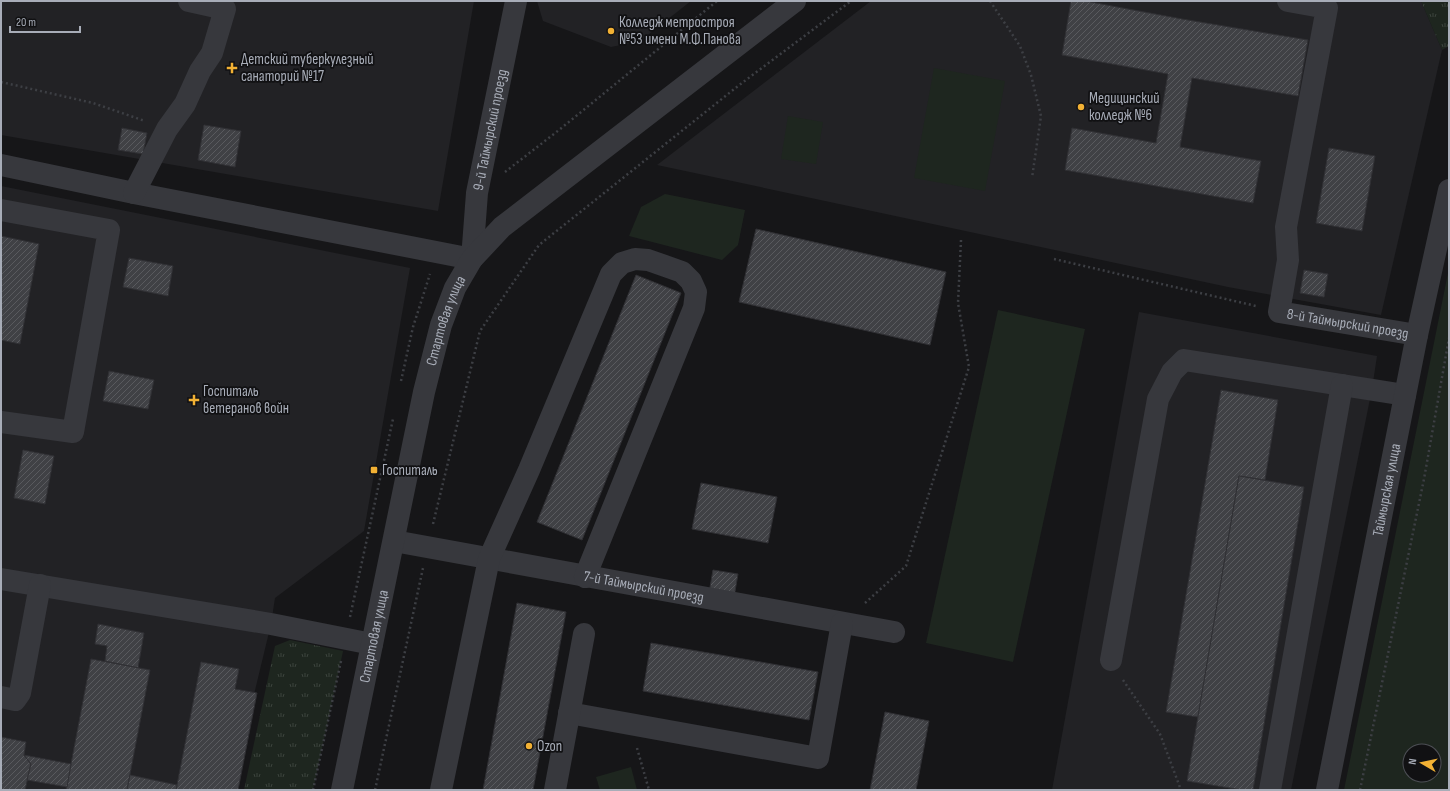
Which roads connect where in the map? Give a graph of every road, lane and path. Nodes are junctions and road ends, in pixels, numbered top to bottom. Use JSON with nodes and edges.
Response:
{"nodes":[{"id":1,"x":189,"y":1,"type":"edge"},
{"id":2,"x":516,"y":1,"type":"edge"},
{"id":3,"x":795,"y":1,"type":"edge"},
{"id":4,"x":852,"y":1,"type":"edge"},
{"id":5,"x":990,"y":1,"type":"edge"},
{"id":6,"x":1288,"y":1,"type":"edge"},
{"id":7,"x":225,"y":5,"type":"edge"},
{"id":8,"x":1,"y":82,"type":"edge"},
{"id":9,"x":167,"y":128,"type":"junction"},
{"id":10,"x":1,"y":165,"type":"edge"},
{"id":11,"x":1032,"y":178,"type":"dead end"},
{"id":12,"x":1449,"y":190,"type":"edge"},
{"id":13,"x":134,"y":193,"type":"junction"},
{"id":14,"x":1,"y":210,"type":"edge"},
{"id":15,"x":961,"y":240,"type":"dead end"},
{"id":16,"x":1054,"y":259,"type":"dead end"},
{"id":17,"x":472,"y":260,"type":"junction"},
{"id":18,"x":1279,"y":312,"type":"junction"},
{"id":19,"x":1417,"y":335,"type":"junction"},
{"id":20,"x":1449,"y":338,"type":"edge"},
{"id":21,"x":1342,"y":385,"type":"junction"},
{"id":22,"x":1405,"y":395,"type":"junction"},
{"id":23,"x":1,"y":422,"type":"edge"},
{"id":24,"x":394,"y":541,"type":"junction"},
{"id":25,"x":427,"y":548,"type":"junction"},
{"id":26,"x":489,"y":559,"type":"junction"},
{"id":27,"x":585,"y":577,"type":"junction"},
{"id":28,"x":1,"y":579,"type":"edge"},
{"id":29,"x":40,"y":585,"type":"junction"},
{"id":30,"x":842,"y":623,"type":"junction"},
{"id":31,"x":894,"y":632,"type":"dead end"},
{"id":32,"x":584,"y":634,"type":"dead end"},
{"id":33,"x":372,"y":644,"type":"junction"},
{"id":34,"x":1111,"y":660,"type":"joint"},
{"id":35,"x":1,"y":697,"type":"edge"},
{"id":36,"x":569,"y":713,"type":"junction"},
{"id":37,"x":630,"y":724,"type":"junction"},
{"id":38,"x":342,"y":790,"type":"edge"},
{"id":39,"x":375,"y":790,"type":"edge"},
{"id":40,"x":441,"y":790,"type":"edge"},
{"id":41,"x":555,"y":790,"type":"edge"},
{"id":42,"x":649,"y":790,"type":"edge"},
{"id":43,"x":1181,"y":790,"type":"edge"},
{"id":44,"x":1270,"y":790,"type":"edge"},
{"id":45,"x":1328,"y":790,"type":"edge"},
{"id":46,"x":1360,"y":790,"type":"edge"}],
"edges":[{"from":1,"to":7,"type":"street"},
{"from":2,"to":17,"type":"street","name":"9-й Таймырский проезд"},
{"from":3,"to":17,"type":"street","name":"Стартовая улица"},
{"from":4,"to":25,"type":"path"},
{"from":5,"to":11,"type":"path"},
{"from":6,"to":18,"type":"street"},
{"from":7,"to":9,"type":"street"},
{"from":8,"to":9,"type":"path"},
{"from":9,"to":13,"type":"street"},
{"from":10,"to":13,"type":"street"},
{"from":12,"to":19,"type":"street","name":"Таймырская улица"},
{"from":13,"to":17,"type":"street"},
{"from":14,"to":23,"type":"street"},
{"from":15,"to":30,"type":"path"},
{"from":16,"to":18,"type":"path"},
{"from":17,"to":24,"type":"street","name":"Стартовая улица"},
{"from":18,"to":19,"type":"street","name":"8-й Таймырский проезд"},
{"from":19,"to":22,"type":"street","name":"Таймырская улица"},
{"from":20,"to":46,"type":"path"},
{"from":21,"to":22,"type":"street"},
{"from":21,"to":34,"type":"street"},
{"from":21,"to":44,"type":"street"},
{"from":22,"to":45,"type":"street","name":"Таймырская улица"},
{"from":24,"to":25,"type":"street","name":"7-й Таймырский проезд"},
{"from":24,"to":33,"type":"street","name":"Стартовая улица"},
{"from":25,"to":26,"type":"street","name":"7-й Таймырский проезд"},
{"from":25,"to":39,"type":"path"},
{"from":26,"to":27,"type":"street","name":"7-й Таймырский проезд"},
{"from":26,"to":27,"type":"street"},
{"from":26,"to":40,"type":"street"},
{"from":27,"to":30,"type":"street","name":"7-й Таймырский проезд"},
{"from":28,"to":29,"type":"street"},
{"from":29,"to":33,"type":"street"},
{"from":29,"to":35,"type":"street"},
{"from":30,"to":31,"type":"street","name":"7-й Таймырский проезд"},
{"from":30,"to":37,"type":"street"},
{"from":32,"to":36,"type":"street"},
{"from":33,"to":38,"type":"street","name":"Стартовая улица"},
{"from":34,"to":43,"type":"path"},
{"from":36,"to":37,"type":"street"},
{"from":36,"to":41,"type":"street"},
{"from":37,"to":42,"type":"path"}]}
